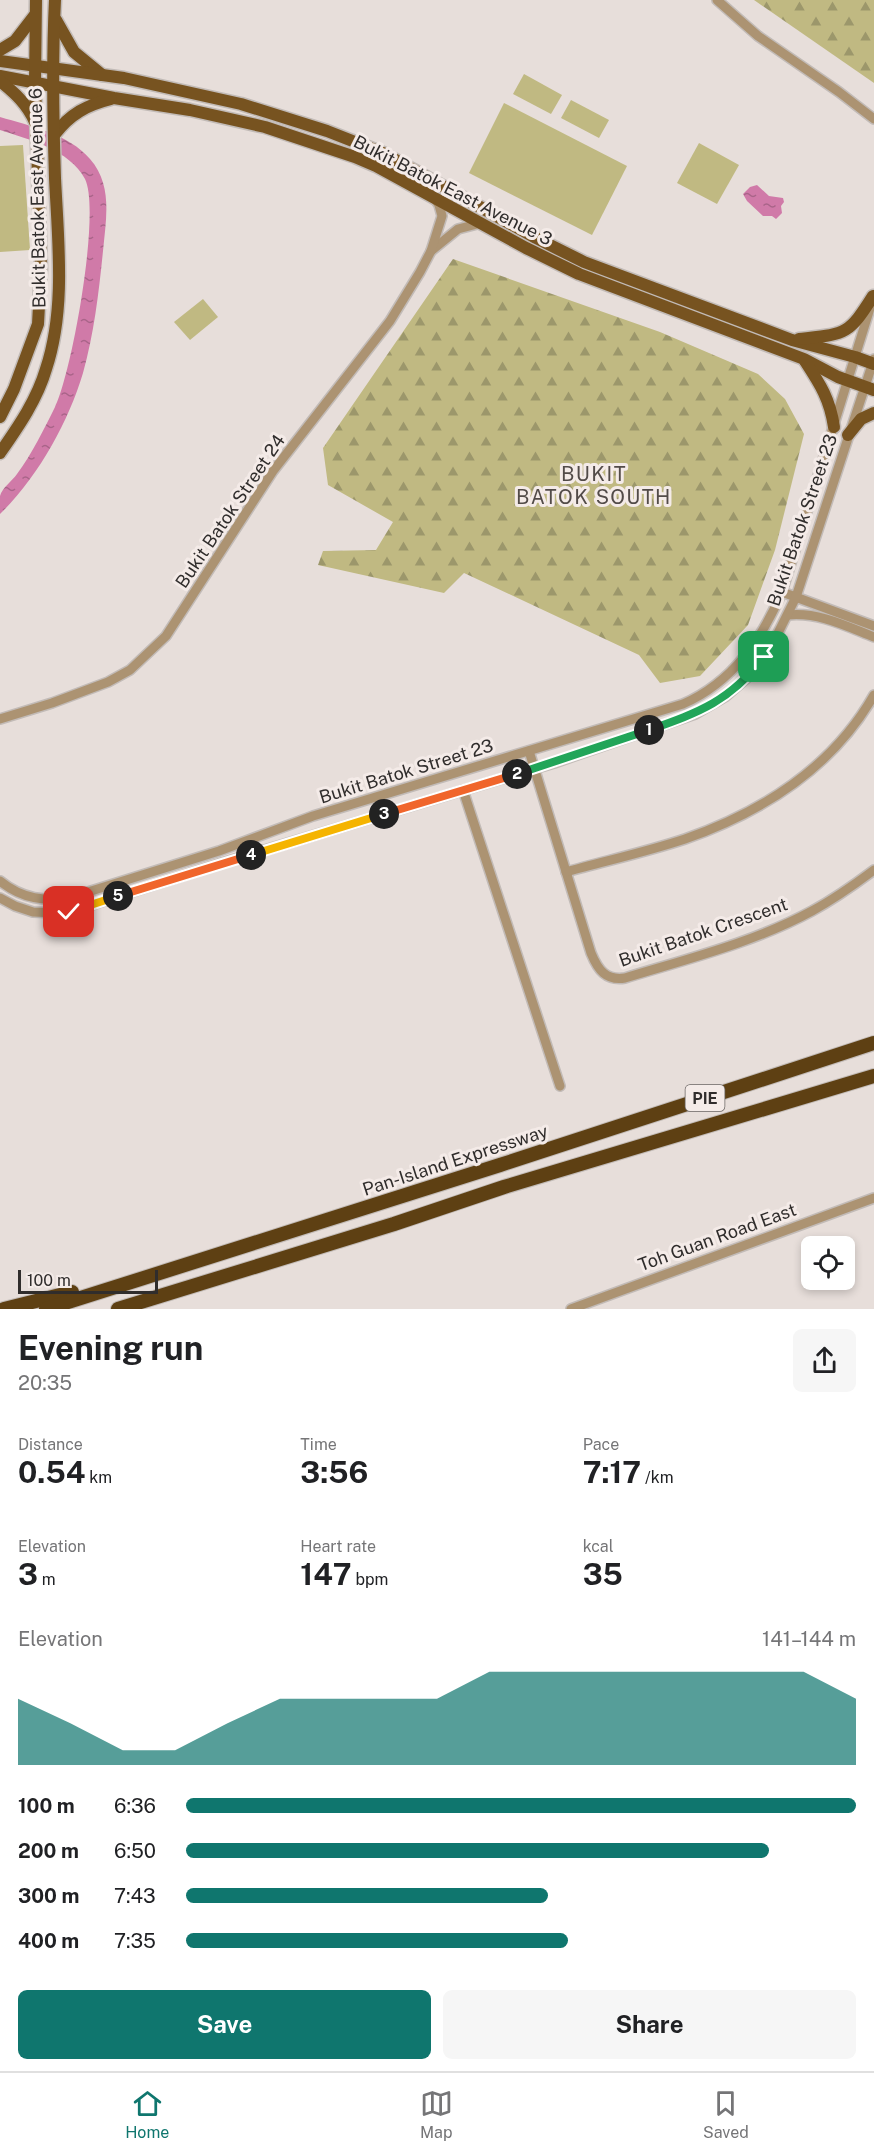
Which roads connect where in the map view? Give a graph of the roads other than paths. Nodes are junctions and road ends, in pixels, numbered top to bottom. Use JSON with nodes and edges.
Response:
{"nodes":[{"id":1,"x":36,"y":0,"type":"edge"},
{"id":2,"x":55,"y":0,"type":"edge"},
{"id":3,"x":717,"y":0,"type":"edge"},
{"id":4,"x":35,"y":15,"type":"junction"},
{"id":5,"x":54,"y":16,"type":"junction"},
{"id":6,"x":0,"y":50,"type":"edge"},
{"id":7,"x":0,"y":61,"type":"edge"},
{"id":8,"x":35,"y":65,"type":"junction"},
{"id":9,"x":52,"y":68,"type":"junction"},
{"id":10,"x":103,"y":75,"type":"junction"},
{"id":11,"x":0,"y":76,"type":"edge"},
{"id":12,"x":0,"y":81,"type":"edge"},
{"id":13,"x":35,"y":83,"type":"junction"},
{"id":14,"x":53,"y":86,"type":"junction"},
{"id":15,"x":114,"y":98,"type":"junction"},
{"id":16,"x":874,"y":119,"type":"edge"},
{"id":17,"x":37,"y":127,"type":"junction"},
{"id":18,"x":55,"y":135,"type":"junction"},
{"id":19,"x":433,"y":198,"type":"junction"},
{"id":20,"x":481,"y":223,"type":"junction"},
{"id":21,"x":431,"y":251,"type":"junction"},
{"id":22,"x":874,"y":295,"type":"edge"},
{"id":23,"x":792,"y":340,"type":"junction"},
{"id":24,"x":855,"y":357,"type":"junction"},
{"id":25,"x":804,"y":359,"type":"junction"},
{"id":26,"x":874,"y":362,"type":"edge"},
{"id":27,"x":846,"y":381,"type":"junction"},
{"id":28,"x":869,"y":389,"type":"edge"},
{"id":29,"x":874,"y":413,"type":"edge"},
{"id":30,"x":0,"y":417,"type":"edge"},
{"id":31,"x":834,"y":427,"type":"junction"},
{"id":32,"x":848,"y":435,"type":"junction"},
{"id":33,"x":0,"y":453,"type":"edge"},
{"id":34,"x":782,"y":592,"type":"junction"},
{"id":35,"x":796,"y":597,"type":"junction"},
{"id":36,"x":788,"y":615,"type":"junction"},
{"id":37,"x":874,"y":626,"type":"edge"},
{"id":38,"x":874,"y":637,"type":"edge"},
{"id":39,"x":874,"y":695,"type":"edge"},
{"id":40,"x":0,"y":719,"type":"edge"},
{"id":41,"x":529,"y":751,"type":"junction"},
{"id":42,"x":534,"y":769,"type":"junction"},
{"id":43,"x":463,"y":790,"type":"junction"},
{"id":44,"x":874,"y":870,"type":"edge"},
{"id":45,"x":566,"y":872,"type":"junction"},
{"id":46,"x":0,"y":881,"type":"edge"},
{"id":47,"x":0,"y":898,"type":"edge"},
{"id":48,"x":874,"y":1043,"type":"edge"},
{"id":49,"x":874,"y":1076,"type":"edge"},
{"id":50,"x":874,"y":1084,"type":"edge"},
{"id":51,"x":560,"y":1086,"type":"dead end"},
{"id":52,"x":788,"y":1102,"type":"junction"},
{"id":53,"x":874,"y":1198,"type":"edge"},
{"id":54,"x":160,"y":1273,"type":"junction"},
{"id":55,"x":4,"y":1309,"type":"edge"},
{"id":56,"x":46,"y":1309,"type":"edge"},
{"id":57,"x":118,"y":1309,"type":"edge"},
{"id":58,"x":571,"y":1309,"type":"edge"}],
"edges":[{"from":1,"to":4,"type":"main road","name":"Bukit Batok East Avenue 6"},
{"from":2,"to":5,"type":"main road","name":"Bukit Batok East Avenue 6"},
{"from":3,"to":16,"type":"street"},
{"from":4,"to":6,"type":"main road"},
{"from":4,"to":8,"type":"main road","name":"Bukit Batok East Avenue 6"},
{"from":5,"to":9,"type":"main road","name":"Bukit Batok East Avenue 6"},
{"from":5,"to":10,"type":"main road"},
{"from":7,"to":8,"type":"main road","name":"Bukit Batok East Avenue 3"},
{"from":8,"to":9,"type":"main road","name":"Bukit Batok East Avenue 3"},
{"from":8,"to":13,"type":"main road","name":"Bukit Batok East Avenue 6"},
{"from":9,"to":10,"type":"main road","name":"Bukit Batok East Avenue 3"},
{"from":9,"to":14,"type":"main road","name":"Bukit Batok East Avenue 6"},
{"from":10,"to":23,"type":"main road","name":"Bukit Batok East Avenue 3"},
{"from":11,"to":13,"type":"main road","name":"Bukit Batok East Avenue 3"},
{"from":12,"to":17,"type":"main road"},
{"from":13,"to":14,"type":"main road","name":"Bukit Batok East Avenue 3"},
{"from":13,"to":17,"type":"main road","name":"Bukit Batok East Avenue 6"},
{"from":14,"to":15,"type":"main road","name":"Bukit Batok East Avenue 3"},
{"from":14,"to":18,"type":"main road","name":"Bukit Batok East Avenue 6"},
{"from":15,"to":18,"type":"main road"},
{"from":15,"to":19,"type":"main road","name":"Bukit Batok East Avenue 3"},
{"from":17,"to":30,"type":"main road","name":"Bukit Batok East Avenue 6"},
{"from":18,"to":33,"type":"main road","name":"Bukit Batok East Avenue 6"},
{"from":19,"to":20,"type":"main road","name":"Bukit Batok East Avenue 3"},
{"from":19,"to":21,"type":"street","name":"Bukit Batok Street 24"},
{"from":20,"to":21,"type":"street","name":"Bukit Batok Street 24"},
{"from":20,"to":25,"type":"main road","name":"Bukit Batok East Avenue 3"},
{"from":21,"to":40,"type":"street","name":"Bukit Batok Street 24"},
{"from":22,"to":23,"type":"main road"},
{"from":22,"to":24,"type":"street","name":"Bukit Batok Street 23"},
{"from":23,"to":24,"type":"main road","name":"Bukit Batok East Avenue 3"},
{"from":24,"to":26,"type":"main road","name":"Bukit Batok East Avenue 3"},
{"from":24,"to":27,"type":"street","name":"Bukit Batok Street 23"},
{"from":25,"to":27,"type":"main road","name":"Bukit Batok East Avenue 3"},
{"from":25,"to":31,"type":"main road"},
{"from":26,"to":28,"type":"street","name":"Bukit Batok Street 23"},
{"from":27,"to":28,"type":"main road","name":"Bukit Batok East Avenue 3"},
{"from":27,"to":31,"type":"street","name":"Bukit Batok Street 23"},
{"from":28,"to":32,"type":"street","name":"Bukit Batok Street 23"},
{"from":29,"to":32,"type":"main road"},
{"from":31,"to":34,"type":"street","name":"Bukit Batok Street 23"},
{"from":32,"to":35,"type":"street","name":"Bukit Batok Street 23"},
{"from":34,"to":35,"type":"street"},
{"from":34,"to":41,"type":"street","name":"Bukit Batok Street 23"},
{"from":35,"to":36,"type":"street","name":"Bukit Batok Street 23"},
{"from":35,"to":37,"type":"street"},
{"from":36,"to":38,"type":"street"},
{"from":36,"to":42,"type":"street","name":"Bukit Batok Street 23"},
{"from":39,"to":45,"type":"street"},
{"from":41,"to":42,"type":"street","name":"Bukit Batok Crescent"},
{"from":41,"to":46,"type":"street","name":"Bukit Batok Street 23"},
{"from":42,"to":43,"type":"street","name":"Bukit Batok Street 23"},
{"from":42,"to":45,"type":"street","name":"Bukit Batok Crescent"},
{"from":43,"to":47,"type":"street","name":"Bukit Batok Street 23"},
{"from":43,"to":51,"type":"street"},
{"from":44,"to":45,"type":"street","name":"Bukit Batok Crescent"},
{"from":48,"to":54,"type":"highway","name":"Pan-Island Expressway","number":"PIE"},
{"from":49,"to":52,"type":"highway","number":"PIE"},
{"from":50,"to":52,"type":"highway"},
{"from":52,"to":57,"type":"highway","number":"PIE"},
{"from":53,"to":58,"type":"street","name":"Toh Guan Road East"},
{"from":54,"to":55,"type":"highway"},
{"from":54,"to":56,"type":"highway","name":"Pan-Island Expressway","number":"PIE"}]}
